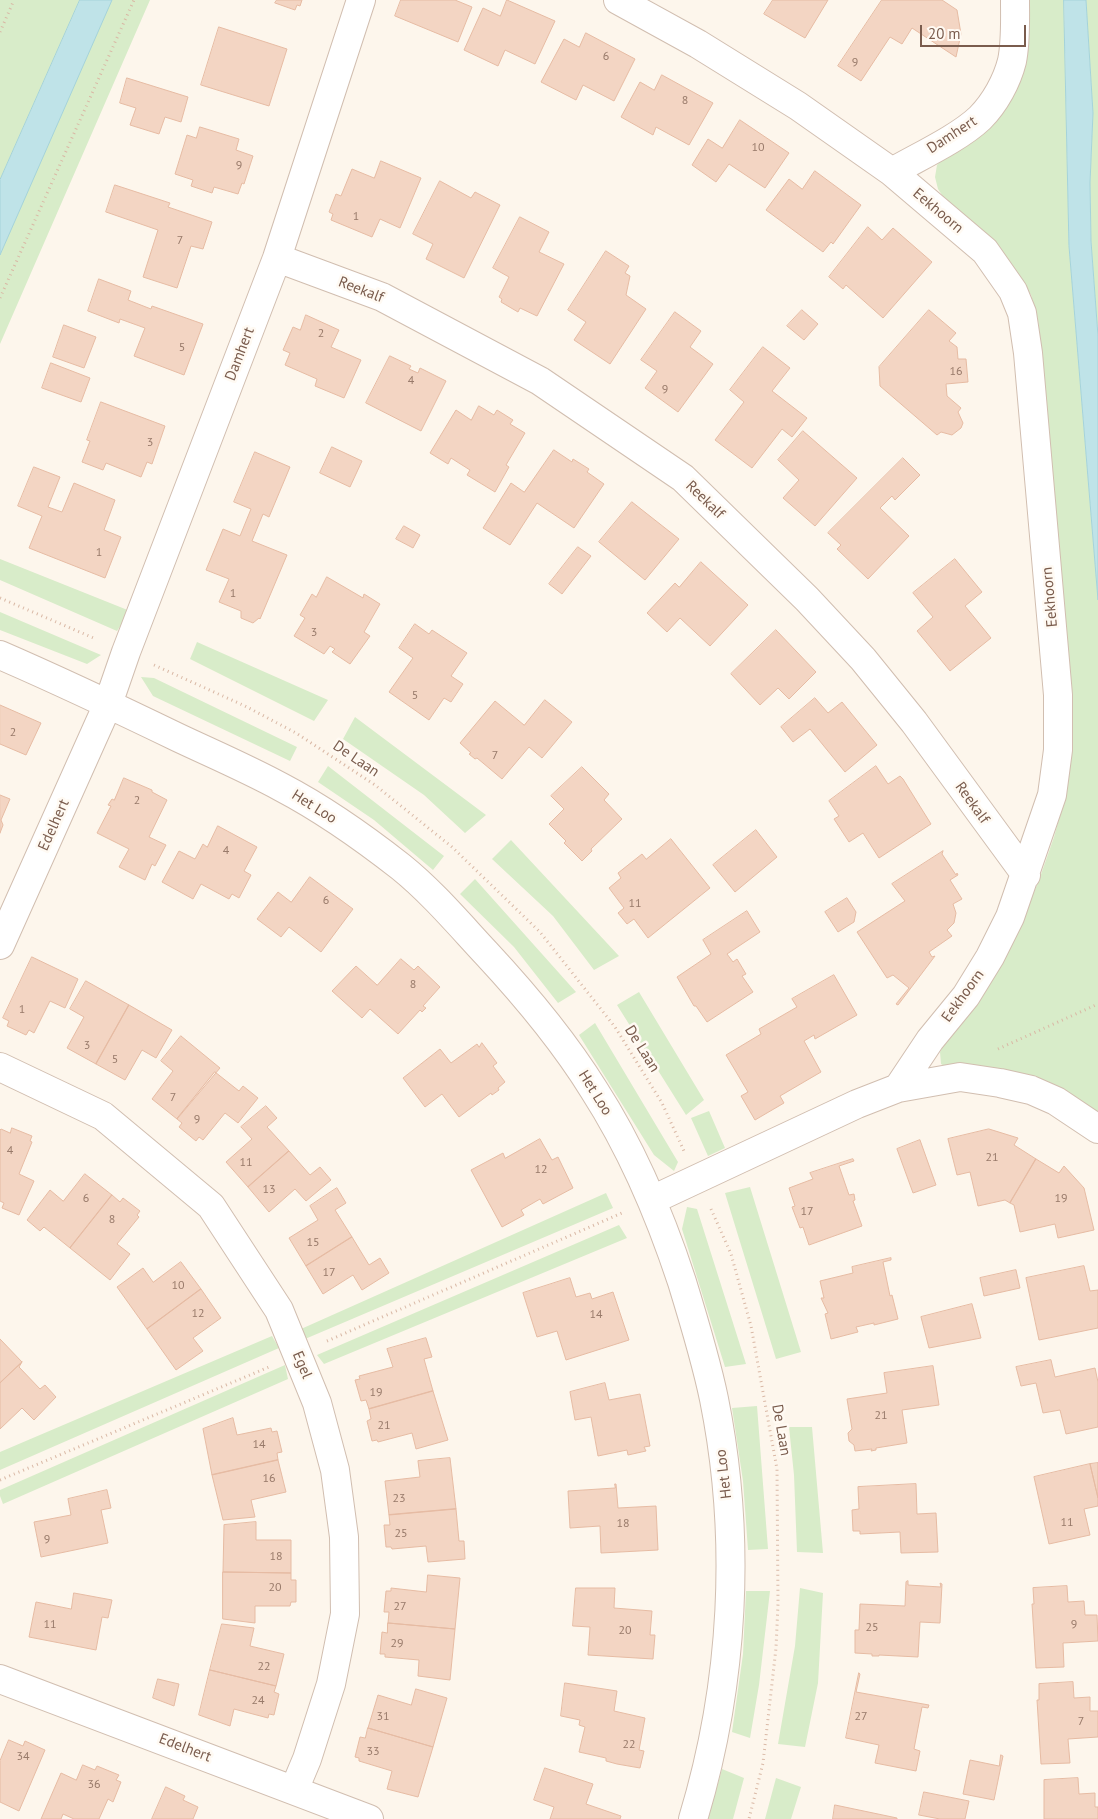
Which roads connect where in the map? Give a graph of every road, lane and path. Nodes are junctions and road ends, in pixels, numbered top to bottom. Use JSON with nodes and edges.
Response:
{"nodes":[{"id":1,"x":14,"y":0,"type":"edge"},
{"id":2,"x":134,"y":0,"type":"edge"},
{"id":3,"x":361,"y":0,"type":"edge"},
{"id":4,"x":618,"y":0,"type":"edge"},
{"id":5,"x":1015,"y":0,"type":"edge"},
{"id":6,"x":0,"y":32,"type":"edge"},
{"id":7,"x":892,"y":172,"type":"junction"},
{"id":8,"x":277,"y":258,"type":"junction"},
{"id":9,"x":0,"y":298,"type":"edge"},
{"id":10,"x":0,"y":598,"type":"edge"},
{"id":11,"x":126,"y":652,"type":"junction"},
{"id":12,"x":0,"y":655,"type":"edge"},
{"id":13,"x":108,"y":704,"type":"junction"},
{"id":14,"x":1026,"y":875,"type":"junction"},
{"id":15,"x":0,"y":945,"type":"edge"},
{"id":16,"x":1098,"y":1004,"type":"edge"},
{"id":17,"x":996,"y":1050,"type":"dead end"},
{"id":18,"x":0,"y":1067,"type":"edge"},
{"id":19,"x":898,"y":1088,"type":"junction"},
{"id":20,"x":1098,"y":1129,"type":"edge"},
{"id":21,"x":697,"y":1179,"type":"junction"},
{"id":22,"x":652,"y":1200,"type":"junction"},
{"id":23,"x":0,"y":1679,"type":"edge"},
{"id":24,"x":294,"y":1790,"type":"junction"},
{"id":25,"x":369,"y":1819,"type":"edge"},
{"id":26,"x":693,"y":1819,"type":"edge"},
{"id":27,"x":749,"y":1819,"type":"edge"}],
"edges":[{"from":1,"to":6,"type":"path"},
{"from":2,"to":9,"type":"path"},
{"from":3,"to":8,"type":"street","name":"Damhert"},
{"from":4,"to":7,"type":"street","name":"Eekhoorn"},
{"from":5,"to":7,"type":"street","name":"Damhert"},
{"from":7,"to":14,"type":"street","name":"Eekhoorn"},
{"from":8,"to":11,"type":"street","name":"Damhert"},
{"from":8,"to":14,"type":"street","name":"Reekalf"},
{"from":10,"to":11,"type":"path","name":"De Laan"},
{"from":11,"to":13,"type":"street","name":"Damhert"},
{"from":11,"to":21,"type":"path","name":"De Laan"},
{"from":12,"to":13,"type":"street","name":"Het Loo"},
{"from":13,"to":15,"type":"street","name":"Edelhert"},
{"from":13,"to":22,"type":"street","name":"Het Loo"},
{"from":14,"to":19,"type":"street","name":"Eekhoorn"},
{"from":16,"to":17,"type":"path"},
{"from":18,"to":24,"type":"street","name":"Egel"},
{"from":19,"to":20,"type":"street"},
{"from":19,"to":21,"type":"street"},
{"from":21,"to":22,"type":"street"},
{"from":21,"to":27,"type":"path","name":"De Laan"},
{"from":22,"to":26,"type":"street","name":"Het Loo"},
{"from":23,"to":24,"type":"street","name":"Edelhert"},
{"from":24,"to":25,"type":"street","name":"Edelhert"}]}
